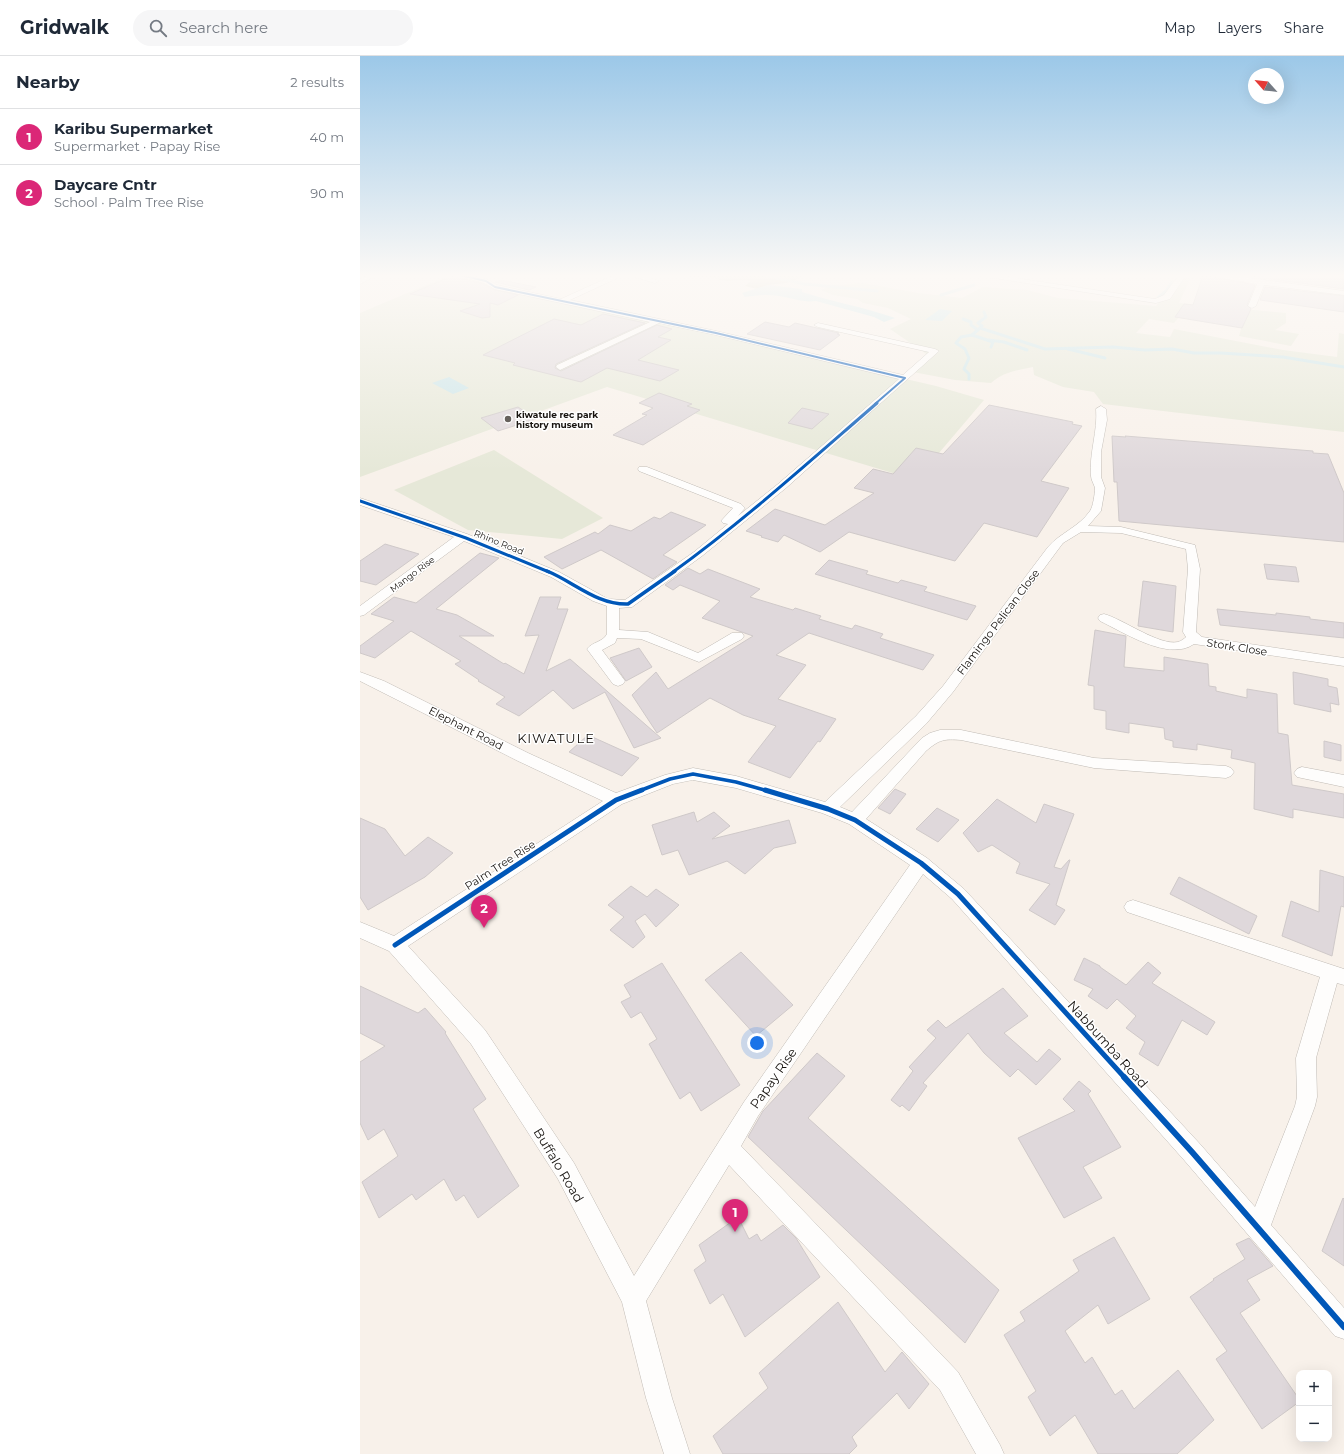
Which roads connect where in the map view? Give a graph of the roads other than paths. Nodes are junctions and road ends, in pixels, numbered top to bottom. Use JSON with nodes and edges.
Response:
{"nodes":[{"id":1,"x":617,"y":340,"type":"edge"},
{"id":2,"x":741,"y":340,"type":"edge"},
{"id":3,"x":887,"y":340,"type":"edge"},
{"id":4,"x":560,"y":367,"type":"dead end"},
{"id":5,"x":905,"y":378,"type":"junction"},
{"id":6,"x":1101,"y":409,"type":"dead end"},
{"id":7,"x":643,"y":469,"type":"dead end"},
{"id":8,"x":360,"y":501,"type":"edge"},
{"id":9,"x":1102,"y":516,"type":"junction"},
{"id":10,"x":1079,"y":529,"type":"junction"},
{"id":11,"x":1121,"y":530,"type":"junction"},
{"id":12,"x":463,"y":536,"type":"junction"},
{"id":13,"x":698,"y":554,"type":"junction"},
{"id":14,"x":613,"y":604,"type":"junction"},
{"id":15,"x":360,"y":612,"type":"edge"},
{"id":16,"x":1104,"y":618,"type":"dead end"},
{"id":17,"x":613,"y":634,"type":"junction"},
{"id":18,"x":737,"y":636,"type":"dead end"},
{"id":19,"x":1193,"y":637,"type":"junction"},
{"id":20,"x":1344,"y":662,"type":"edge"},
{"id":21,"x":360,"y":676,"type":"edge"},
{"id":22,"x":618,"y":681,"type":"dead end"},
{"id":23,"x":1226,"y":772,"type":"dead end"},
{"id":24,"x":1302,"y":773,"type":"dead end"},
{"id":25,"x":1344,"y":780,"type":"edge"},
{"id":26,"x":616,"y":800,"type":"junction"},
{"id":27,"x":828,"y":809,"type":"junction"},
{"id":28,"x":854,"y":820,"type":"junction"},
{"id":29,"x":921,"y":863,"type":"junction"},
{"id":30,"x":1133,"y":907,"type":"dead end"},
{"id":31,"x":360,"y":930,"type":"edge"},
{"id":32,"x":395,"y":945,"type":"junction"},
{"id":33,"x":1338,"y":975,"type":"edge"},
{"id":34,"x":727,"y":1147,"type":"junction"},
{"id":35,"x":1258,"y":1229,"type":"junction"},
{"id":36,"x":633,"y":1299,"type":"junction"},
{"id":37,"x":1344,"y":1327,"type":"edge"},
{"id":38,"x":677,"y":1454,"type":"edge"},
{"id":39,"x":991,"y":1454,"type":"edge"}],
"edges":[{"from":1,"to":4,"type":"street"},
{"from":2,"to":5,"type":"street"},
{"from":3,"to":5,"type":"street"},
{"from":5,"to":13,"type":"street"},
{"from":6,"to":9,"type":"street"},
{"from":7,"to":13,"type":"street"},
{"from":8,"to":12,"type":"street","name":"Rhino Road"},
{"from":9,"to":10,"type":"street","name":"Flamingo Pelican Close"},
{"from":9,"to":11,"type":"street"},
{"from":10,"to":11,"type":"street","name":"Stork Close"},
{"from":10,"to":27,"type":"street","name":"Flamingo Pelican Close"},
{"from":11,"to":19,"type":"street","name":"Stork Close"},
{"from":12,"to":14,"type":"street","name":"Rhino Road"},
{"from":12,"to":15,"type":"street","name":"Mango Rise"},
{"from":13,"to":14,"type":"street","name":"Rhino Road"},
{"from":14,"to":17,"type":"street"},
{"from":16,"to":19,"type":"street"},
{"from":17,"to":18,"type":"street"},
{"from":17,"to":22,"type":"street"},
{"from":19,"to":20,"type":"street","name":"Stork Close"},
{"from":21,"to":26,"type":"street","name":"Elephant Road"},
{"from":23,"to":28,"type":"street"},
{"from":24,"to":25,"type":"street"},
{"from":26,"to":27,"type":"street","name":"Palm Tree Rise"},
{"from":26,"to":32,"type":"street","name":"Palm Tree Rise"},
{"from":27,"to":28,"type":"street","name":"Nabbumba Road"},
{"from":28,"to":29,"type":"street","name":"Nabbumba Road"},
{"from":29,"to":34,"type":"street","name":"Papay Rise"},
{"from":29,"to":35,"type":"street","name":"Nabbumba Road"},
{"from":30,"to":33,"type":"street"},
{"from":31,"to":32,"type":"street","name":"Buffalo Road"},
{"from":32,"to":36,"type":"street","name":"Buffalo Road"},
{"from":33,"to":35,"type":"street"},
{"from":34,"to":36,"type":"street","name":"Papay Rise"},
{"from":34,"to":39,"type":"street"},
{"from":35,"to":37,"type":"street","name":"Nabbumba Road"},
{"from":36,"to":38,"type":"street","name":"Buffalo Road"}]}
